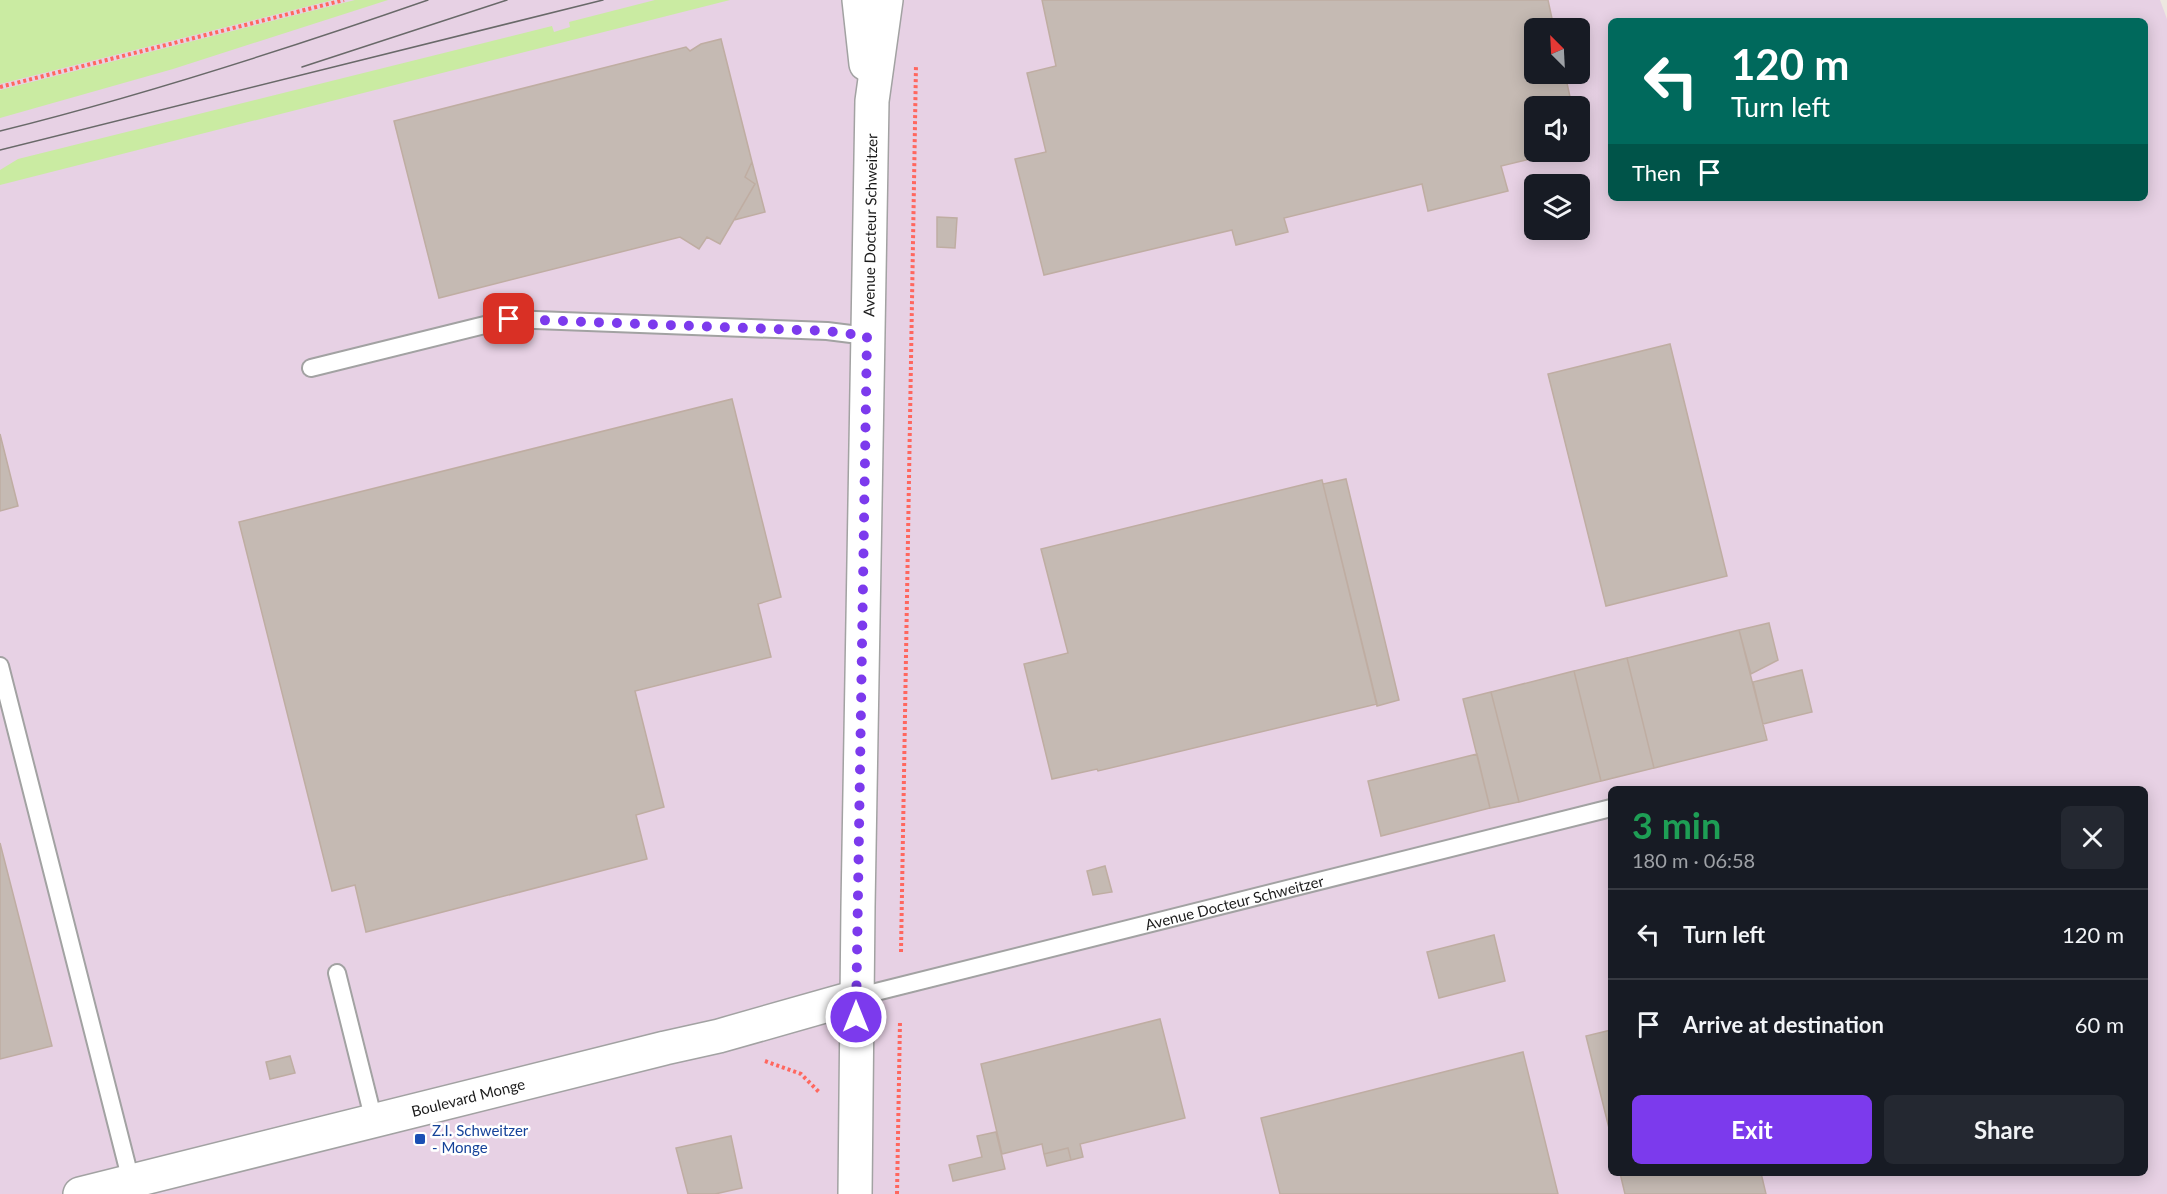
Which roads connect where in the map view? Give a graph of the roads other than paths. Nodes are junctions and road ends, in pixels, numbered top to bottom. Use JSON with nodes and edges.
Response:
{"nodes":[{"id":1,"x":859,"y":0,"type":"edge"},
{"id":2,"x":886,"y":0,"type":"edge"},
{"id":3,"x":872,"y":101,"type":"junction"},
{"id":4,"x":867,"y":336,"type":"junction"},
{"id":5,"x":311,"y":368,"type":"dead end"},
{"id":6,"x":0,"y":666,"type":"edge"},
{"id":7,"x":1608,"y":808,"type":"edge"},
{"id":8,"x":337,"y":974,"type":"dead end"},
{"id":9,"x":856,"y":997,"type":"junction"},
{"id":10,"x":374,"y":1121,"type":"junction"},
{"id":11,"x":131,"y":1181,"type":"junction"},
{"id":12,"x":80,"y":1194,"type":"edge"},
{"id":13,"x":855,"y":1194,"type":"edge"}],
"edges":[{"from":1,"to":3,"type":"street","name":"Avenue Docteur Schweitzer"},
{"from":2,"to":3,"type":"street","name":"Avenue Docteur Schweitzer"},
{"from":3,"to":4,"type":"street","name":"Avenue Docteur Schweitzer"},
{"from":4,"to":5,"type":"lane"},
{"from":4,"to":9,"type":"street","name":"Avenue Docteur Schweitzer"},
{"from":6,"to":11,"type":"lane"},
{"from":7,"to":9,"type":"lane","name":"Avenue Docteur Schweitzer"},
{"from":8,"to":10,"type":"lane"},
{"from":9,"to":10,"type":"street","name":"Boulevard Monge"},
{"from":9,"to":13,"type":"street","name":"Avenue Docteur Schweitzer"},
{"from":10,"to":11,"type":"street","name":"Boulevard Monge"},
{"from":11,"to":12,"type":"street","name":"Boulevard Monge"}]}
